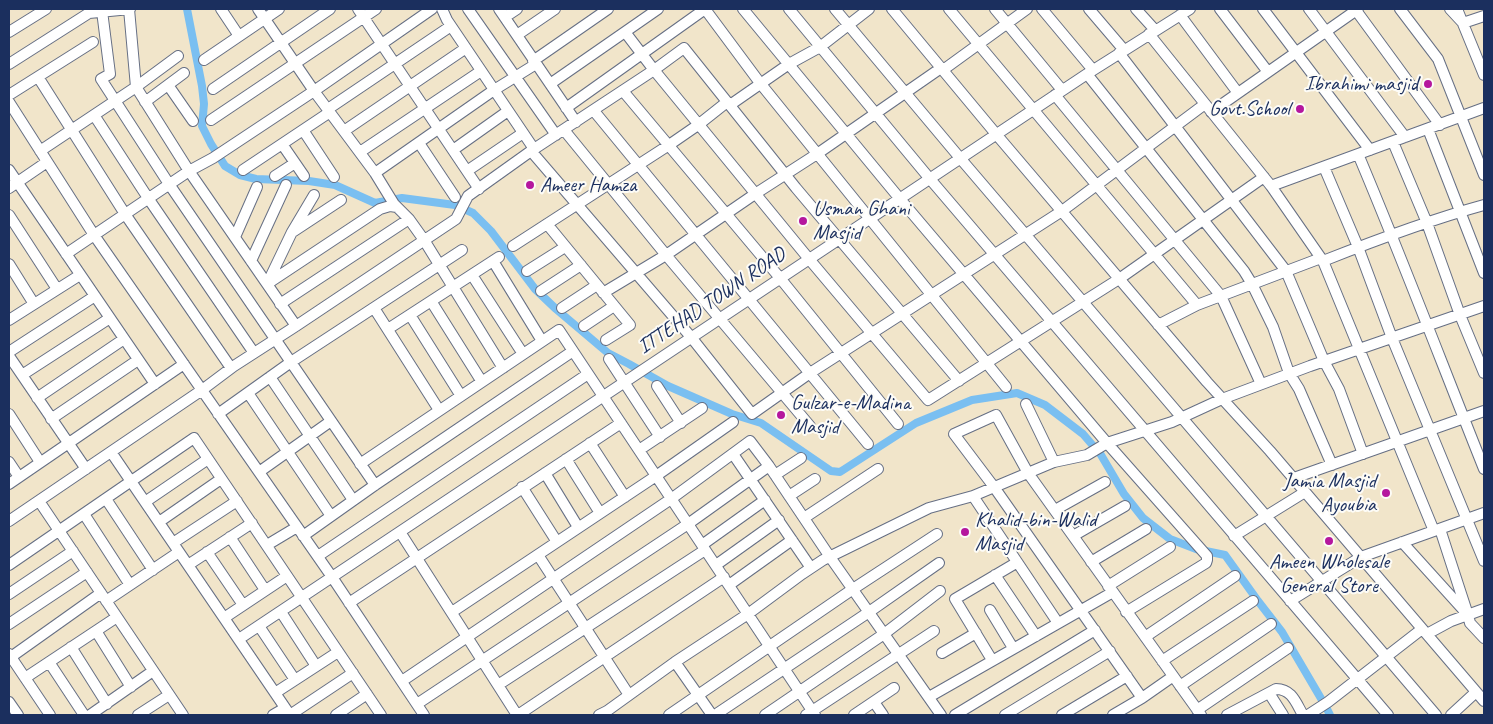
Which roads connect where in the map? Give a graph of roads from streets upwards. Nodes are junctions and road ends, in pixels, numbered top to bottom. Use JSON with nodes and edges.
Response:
{"nodes":[{"id":1,"x":46,"y":9,"type":"edge"},
{"id":2,"x":130,"y":9,"type":"edge"},
{"id":3,"x":221,"y":9,"type":"edge"},
{"id":4,"x":258,"y":9,"type":"edge"},
{"id":5,"x":279,"y":9,"type":"edge"},
{"id":6,"x":330,"y":9,"type":"edge"},
{"id":7,"x":376,"y":9,"type":"edge"},
{"id":8,"x":432,"y":9,"type":"edge"},
{"id":9,"x":442,"y":9,"type":"edge"},
{"id":10,"x":468,"y":9,"type":"edge"},
{"id":11,"x":517,"y":9,"type":"edge"},
{"id":12,"x":554,"y":9,"type":"edge"},
{"id":13,"x":608,"y":9,"type":"edge"},
{"id":14,"x":658,"y":9,"type":"edge"},
{"id":15,"x":743,"y":9,"type":"edge"},
{"id":16,"x":789,"y":9,"type":"edge"},
{"id":17,"x":835,"y":9,"type":"edge"},
{"id":18,"x":869,"y":9,"type":"edge"},
{"id":19,"x":892,"y":9,"type":"edge"},
{"id":20,"x":949,"y":9,"type":"edge"},
{"id":21,"x":995,"y":9,"type":"edge"},
{"id":22,"x":1027,"y":9,"type":"edge"},
{"id":23,"x":1042,"y":9,"type":"edge"},
{"id":24,"x":1089,"y":9,"type":"edge"},
{"id":25,"x":1136,"y":9,"type":"edge"},
{"id":26,"x":1220,"y":9,"type":"edge"},
{"id":27,"x":1263,"y":9,"type":"edge"},
{"id":28,"x":1310,"y":9,"type":"edge"},
{"id":29,"x":1356,"y":9,"type":"edge"},
{"id":30,"x":1400,"y":9,"type":"edge"},
{"id":31,"x":1450,"y":9,"type":"edge"},
{"id":32,"x":1458,"y":9,"type":"edge"},
{"id":33,"x":102,"y":11,"type":"junction"},
{"id":34,"x":1184,"y":11,"type":"edge"},
{"id":35,"x":361,"y":13,"type":"edge"},
{"id":36,"x":502,"y":13,"type":"edge"},
{"id":37,"x":1484,"y":16,"type":"edge"},
{"id":38,"x":264,"y":18,"type":"junction"},
{"id":39,"x":1007,"y":23,"type":"junction"},
{"id":40,"x":1464,"y":23,"type":"junction"},
{"id":41,"x":848,"y":25,"type":"junction"},
{"id":42,"x":451,"y":26,"type":"junction"},
{"id":43,"x":1326,"y":31,"type":"junction"},
{"id":44,"x":9,"y":32,"type":"edge"},
{"id":45,"x":626,"y":32,"type":"junction"},
{"id":46,"x":1152,"y":32,"type":"junction"},
{"id":47,"x":517,"y":35,"type":"junction"},
{"id":48,"x":239,"y":36,"type":"junction"},
{"id":49,"x":92,"y":42,"type":"dead end"},
{"id":50,"x":281,"y":42,"type":"junction"},
{"id":51,"x":381,"y":44,"type":"junction"},
{"id":52,"x":978,"y":44,"type":"junction"},
{"id":53,"x":820,"y":47,"type":"junction"},
{"id":54,"x":466,"y":48,"type":"junction"},
{"id":55,"x":1122,"y":52,"type":"junction"},
{"id":56,"x":1297,"y":52,"type":"junction"},
{"id":57,"x":642,"y":54,"type":"junction"},
{"id":58,"x":178,"y":56,"type":"dead end"},
{"id":59,"x":204,"y":60,"type":"dead end"},
{"id":60,"x":295,"y":63,"type":"junction"},
{"id":61,"x":535,"y":63,"type":"junction"},
{"id":62,"x":9,"y":64,"type":"edge"},
{"id":63,"x":395,"y":64,"type":"junction"},
{"id":64,"x":789,"y":64,"type":"junction"},
{"id":65,"x":942,"y":69,"type":"junction"},
{"id":66,"x":654,"y":70,"type":"junction"},
{"id":67,"x":481,"y":71,"type":"junction"},
{"id":68,"x":1090,"y":72,"type":"junction"},
{"id":69,"x":1268,"y":72,"type":"junction"},
{"id":70,"x":184,"y":73,"type":"dead end"},
{"id":71,"x":1484,"y":75,"type":"edge"},
{"id":72,"x":38,"y":77,"type":"junction"},
{"id":73,"x":516,"y":77,"type":"junction"},
{"id":74,"x":760,"y":82,"type":"junction"},
{"id":75,"x":550,"y":84,"type":"junction"},
{"id":76,"x":168,"y":85,"type":"junction"},
{"id":77,"x":410,"y":86,"type":"junction"},
{"id":78,"x":136,"y":87,"type":"junction"},
{"id":79,"x":213,"y":89,"type":"dead end"},
{"id":80,"x":494,"y":90,"type":"junction"},
{"id":81,"x":314,"y":91,"type":"junction"},
{"id":82,"x":623,"y":91,"type":"junction"},
{"id":83,"x":906,"y":93,"type":"junction"},
{"id":84,"x":1059,"y":93,"type":"junction"},
{"id":85,"x":1238,"y":93,"type":"junction"},
{"id":86,"x":9,"y":96,"type":"edge"},
{"id":87,"x":9,"y":102,"type":"edge"},
{"id":88,"x":114,"y":102,"type":"junction"},
{"id":89,"x":145,"y":102,"type":"junction"},
{"id":90,"x":729,"y":103,"type":"junction"},
{"id":91,"x":566,"y":108,"type":"junction"},
{"id":92,"x":1208,"y":108,"type":"junction"},
{"id":93,"x":1484,"y":108,"type":"edge"},
{"id":94,"x":425,"y":109,"type":"junction"},
{"id":95,"x":329,"y":110,"type":"junction"},
{"id":96,"x":1033,"y":110,"type":"junction"},
{"id":97,"x":508,"y":111,"type":"junction"},
{"id":98,"x":594,"y":111,"type":"junction"},
{"id":99,"x":876,"y":114,"type":"junction"},
{"id":100,"x":94,"y":115,"type":"junction"},
{"id":101,"x":1461,"y":117,"type":"junction"},
{"id":102,"x":210,"y":120,"type":"dead end"},
{"id":103,"x":193,"y":121,"type":"dead end"},
{"id":104,"x":576,"y":122,"type":"junction"},
{"id":105,"x":1440,"y":124,"type":"junction"},
{"id":106,"x":698,"y":125,"type":"junction"},
{"id":107,"x":1175,"y":127,"type":"junction"},
{"id":108,"x":439,"y":129,"type":"junction"},
{"id":109,"x":1428,"y":129,"type":"junction"},
{"id":110,"x":72,"y":130,"type":"junction"},
{"id":111,"x":303,"y":130,"type":"junction"},
{"id":112,"x":344,"y":131,"type":"junction"},
{"id":113,"x":560,"y":132,"type":"junction"},
{"id":114,"x":523,"y":133,"type":"junction"},
{"id":115,"x":847,"y":134,"type":"junction"},
{"id":116,"x":996,"y":134,"type":"junction"},
{"id":117,"x":1405,"y":137,"type":"junction"},
{"id":118,"x":1393,"y":142,"type":"junction"},
{"id":119,"x":419,"y":143,"type":"junction"},
{"id":120,"x":282,"y":144,"type":"junction"},
{"id":121,"x":668,"y":145,"type":"junction"},
{"id":122,"x":1146,"y":149,"type":"junction"},
{"id":123,"x":453,"y":150,"type":"junction"},
{"id":124,"x":533,"y":150,"type":"junction"},
{"id":125,"x":1370,"y":150,"type":"junction"},
{"id":126,"x":40,"y":151,"type":"junction"},
{"id":127,"x":360,"y":152,"type":"junction"},
{"id":128,"x":818,"y":154,"type":"junction"},
{"id":129,"x":1358,"y":154,"type":"junction"},
{"id":130,"x":960,"y":158,"type":"junction"},
{"id":131,"x":47,"y":162,"type":"junction"},
{"id":132,"x":295,"y":163,"type":"junction"},
{"id":133,"x":638,"y":164,"type":"junction"},
{"id":134,"x":1324,"y":167,"type":"junction"},
{"id":135,"x":9,"y":170,"type":"edge"},
{"id":136,"x":243,"y":170,"type":"dead end"},
{"id":137,"x":1117,"y":170,"type":"junction"},
{"id":138,"x":189,"y":171,"type":"junction"},
{"id":139,"x":467,"y":171,"type":"junction"},
{"id":140,"x":786,"y":175,"type":"junction"},
{"id":141,"x":1484,"y":175,"type":"edge"},
{"id":142,"x":276,"y":176,"type":"dead end"},
{"id":143,"x":304,"y":176,"type":"dead end"},
{"id":144,"x":334,"y":177,"type":"dead end"},
{"id":145,"x":377,"y":177,"type":"junction"},
{"id":146,"x":1264,"y":177,"type":"junction"},
{"id":147,"x":930,"y":178,"type":"junction"},
{"id":148,"x":169,"y":184,"type":"junction"},
{"id":149,"x":607,"y":184,"type":"junction"},
{"id":150,"x":13,"y":185,"type":"edge"},
{"id":151,"x":286,"y":185,"type":"dead end"},
{"id":152,"x":1096,"y":185,"type":"junction"},
{"id":153,"x":258,"y":186,"type":"dead end"},
{"id":154,"x":1271,"y":186,"type":"junction"},
{"id":155,"x":479,"y":189,"type":"junction"},
{"id":156,"x":755,"y":194,"type":"junction"},
{"id":157,"x":314,"y":195,"type":"dead end"},
{"id":158,"x":455,"y":197,"type":"dead end"},
{"id":159,"x":148,"y":198,"type":"junction"},
{"id":160,"x":900,"y":198,"type":"junction"},
{"id":161,"x":341,"y":200,"type":"dead end"},
{"id":162,"x":1231,"y":200,"type":"junction"},
{"id":163,"x":577,"y":204,"type":"junction"},
{"id":164,"x":396,"y":205,"type":"junction"},
{"id":165,"x":1484,"y":205,"type":"edge"},
{"id":166,"x":1062,"y":211,"type":"junction"},
{"id":167,"x":1460,"y":212,"type":"junction"},
{"id":168,"x":126,"y":214,"type":"junction"},
{"id":169,"x":726,"y":214,"type":"junction"},
{"id":170,"x":9,"y":215,"type":"edge"},
{"id":171,"x":409,"y":219,"type":"junction"},
{"id":172,"x":869,"y":219,"type":"junction"},
{"id":173,"x":1203,"y":220,"type":"junction"},
{"id":174,"x":1427,"y":223,"type":"junction"},
{"id":175,"x":547,"y":224,"type":"junction"},
{"id":176,"x":292,"y":232,"type":"junction"},
{"id":177,"x":1026,"y":234,"type":"junction"},
{"id":178,"x":1392,"y":234,"type":"junction"},
{"id":179,"x":94,"y":235,"type":"junction"},
{"id":180,"x":696,"y":235,"type":"junction"},
{"id":181,"x":235,"y":237,"type":"junction"},
{"id":182,"x":840,"y":238,"type":"junction"},
{"id":183,"x":424,"y":240,"type":"junction"},
{"id":184,"x":1174,"y":240,"type":"junction"},
{"id":185,"x":513,"y":246,"type":"dead end"},
{"id":186,"x":565,"y":247,"type":"junction"},
{"id":187,"x":1358,"y":247,"type":"junction"},
{"id":188,"x":462,"y":250,"type":"dead end"},
{"id":189,"x":66,"y":254,"type":"junction"},
{"id":190,"x":994,"y":254,"type":"junction"},
{"id":191,"x":1154,"y":254,"type":"junction"},
{"id":192,"x":666,"y":255,"type":"junction"},
{"id":193,"x":809,"y":259,"type":"junction"},
{"id":194,"x":1322,"y":259,"type":"junction"},
{"id":195,"x":251,"y":260,"type":"junction"},
{"id":196,"x":9,"y":264,"type":"edge"},
{"id":197,"x":439,"y":265,"type":"junction"},
{"id":198,"x":580,"y":265,"type":"junction"},
{"id":199,"x":527,"y":271,"type":"dead end"},
{"id":200,"x":1286,"y":271,"type":"junction"},
{"id":201,"x":636,"y":273,"type":"junction"},
{"id":202,"x":1484,"y":273,"type":"edge"},
{"id":203,"x":964,"y":274,"type":"junction"},
{"id":204,"x":80,"y":275,"type":"junction"},
{"id":205,"x":472,"y":275,"type":"junction"},
{"id":206,"x":780,"y":278,"type":"junction"},
{"id":207,"x":1119,"y":279,"type":"junction"},
{"id":208,"x":267,"y":284,"type":"junction"},
{"id":209,"x":1252,"y":284,"type":"junction"},
{"id":210,"x":453,"y":287,"type":"junction"},
{"id":211,"x":57,"y":289,"type":"junction"},
{"id":212,"x":600,"y":289,"type":"junction"},
{"id":213,"x":541,"y":291,"type":"dead end"},
{"id":214,"x":931,"y":295,"type":"junction"},
{"id":215,"x":95,"y":296,"type":"junction"},
{"id":216,"x":1221,"y":296,"type":"junction"},
{"id":217,"x":749,"y":299,"type":"junction"},
{"id":218,"x":431,"y":301,"type":"junction"},
{"id":219,"x":1083,"y":301,"type":"junction"},
{"id":220,"x":34,"y":304,"type":"junction"},
{"id":221,"x":280,"y":304,"type":"junction"},
{"id":222,"x":1197,"y":305,"type":"junction"},
{"id":223,"x":614,"y":306,"type":"junction"},
{"id":224,"x":1484,"y":306,"type":"edge"},
{"id":225,"x":374,"y":308,"type":"junction"},
{"id":226,"x":562,"y":308,"type":"dead end"},
{"id":227,"x":903,"y":313,"type":"junction"},
{"id":228,"x":410,"y":315,"type":"junction"},
{"id":229,"x":1460,"y":315,"type":"junction"},
{"id":230,"x":10,"y":317,"type":"edge"},
{"id":231,"x":110,"y":318,"type":"junction"},
{"id":232,"x":719,"y":319,"type":"junction"},
{"id":233,"x":1052,"y":322,"type":"junction"},
{"id":234,"x":1158,"y":325,"type":"junction"},
{"id":235,"x":296,"y":326,"type":"junction"},
{"id":236,"x":584,"y":326,"type":"dead end"},
{"id":237,"x":1427,"y":326,"type":"junction"},
{"id":238,"x":388,"y":329,"type":"junction"},
{"id":239,"x":871,"y":333,"type":"junction"},
{"id":240,"x":692,"y":338,"type":"junction"},
{"id":241,"x":1392,"y":338,"type":"junction"},
{"id":242,"x":124,"y":339,"type":"junction"},
{"id":243,"x":275,"y":339,"type":"junction"},
{"id":244,"x":606,"y":340,"type":"dead end"},
{"id":245,"x":542,"y":341,"type":"junction"},
{"id":246,"x":1021,"y":341,"type":"junction"},
{"id":247,"x":1359,"y":350,"type":"junction"},
{"id":248,"x":573,"y":351,"type":"junction"},
{"id":249,"x":9,"y":352,"type":"edge"},
{"id":250,"x":254,"y":353,"type":"junction"},
{"id":251,"x":840,"y":353,"type":"junction"},
{"id":252,"x":523,"y":354,"type":"junction"},
{"id":253,"x":9,"y":356,"type":"edge"},
{"id":254,"x":609,"y":359,"type":"dead end"},
{"id":255,"x":138,"y":360,"type":"junction"},
{"id":256,"x":1324,"y":361,"type":"junction"},
{"id":257,"x":291,"y":362,"type":"junction"},
{"id":258,"x":986,"y":363,"type":"junction"},
{"id":259,"x":184,"y":364,"type":"junction"},
{"id":260,"x":231,"y":368,"type":"junction"},
{"id":261,"x":503,"y":368,"type":"junction"},
{"id":262,"x":810,"y":373,"type":"junction"},
{"id":263,"x":1484,"y":373,"type":"edge"},
{"id":264,"x":588,"y":374,"type":"junction"},
{"id":265,"x":1289,"y":374,"type":"junction"},
{"id":266,"x":22,"y":375,"type":"junction"},
{"id":267,"x":270,"y":377,"type":"junction"},
{"id":268,"x":626,"y":381,"type":"junction"},
{"id":269,"x":959,"y":381,"type":"junction"},
{"id":270,"x":482,"y":382,"type":"junction"},
{"id":271,"x":155,"y":384,"type":"junction"},
{"id":272,"x":1261,"y":384,"type":"junction"},
{"id":273,"x":657,"y":386,"type":"dead end"},
{"id":274,"x":1006,"y":387,"type":"dead end"},
{"id":275,"x":202,"y":390,"type":"junction"},
{"id":276,"x":248,"y":393,"type":"junction"},
{"id":277,"x":782,"y":393,"type":"junction"},
{"id":278,"x":460,"y":396,"type":"junction"},
{"id":279,"x":603,"y":396,"type":"junction"},
{"id":280,"x":37,"y":398,"type":"junction"},
{"id":281,"x":1222,"y":399,"type":"junction"},
{"id":282,"x":1026,"y":404,"type":"dead end"},
{"id":283,"x":702,"y":408,"type":"dead end"},
{"id":284,"x":439,"y":410,"type":"junction"},
{"id":285,"x":1484,"y":411,"type":"edge"},
{"id":286,"x":9,"y":414,"type":"edge"},
{"id":287,"x":218,"y":414,"type":"junction"},
{"id":288,"x":1182,"y":417,"type":"junction"},
{"id":289,"x":1464,"y":418,"type":"junction"},
{"id":290,"x":51,"y":419,"type":"junction"},
{"id":291,"x":331,"y":421,"type":"junction"},
{"id":292,"x":733,"y":422,"type":"dead end"},
{"id":293,"x":621,"y":423,"type":"junction"},
{"id":294,"x":681,"y":423,"type":"junction"},
{"id":295,"x":898,"y":424,"type":"dead end"},
{"id":296,"x":810,"y":426,"type":"dead end"},
{"id":297,"x":1430,"y":430,"type":"junction"},
{"id":298,"x":1144,"y":431,"type":"junction"},
{"id":299,"x":310,"y":436,"type":"junction"},
{"id":300,"x":660,"y":437,"type":"junction"},
{"id":301,"x":1397,"y":442,"type":"junction"},
{"id":302,"x":68,"y":443,"type":"junction"},
{"id":303,"x":590,"y":443,"type":"junction"},
{"id":304,"x":868,"y":444,"type":"dead end"},
{"id":305,"x":1103,"y":445,"type":"junction"},
{"id":306,"x":639,"y":450,"type":"junction"},
{"id":307,"x":111,"y":452,"type":"junction"},
{"id":308,"x":288,"y":452,"type":"junction"},
{"id":309,"x":733,"y":454,"type":"junction"},
{"id":310,"x":1363,"y":454,"type":"junction"},
{"id":311,"x":801,"y":458,"type":"dead end"},
{"id":312,"x":208,"y":459,"type":"junction"},
{"id":313,"x":566,"y":459,"type":"junction"},
{"id":314,"x":9,"y":462,"type":"edge"},
{"id":315,"x":40,"y":462,"type":"junction"},
{"id":316,"x":1054,"y":462,"type":"junction"},
{"id":317,"x":360,"y":464,"type":"junction"},
{"id":318,"x":1332,"y":465,"type":"junction"},
{"id":319,"x":878,"y":468,"type":"dead end"},
{"id":320,"x":86,"y":469,"type":"junction"},
{"id":321,"x":1484,"y":469,"type":"edge"},
{"id":322,"x":772,"y":470,"type":"junction"},
{"id":323,"x":259,"y":472,"type":"junction"},
{"id":324,"x":1028,"y":472,"type":"junction"},
{"id":325,"x":545,"y":473,"type":"junction"},
{"id":326,"x":656,"y":476,"type":"junction"},
{"id":327,"x":19,"y":477,"type":"junction"},
{"id":328,"x":1294,"y":478,"type":"junction"},
{"id":329,"x":221,"y":479,"type":"junction"},
{"id":330,"x":750,"y":479,"type":"junction"},
{"id":331,"x":815,"y":479,"type":"dead end"},
{"id":332,"x":131,"y":482,"type":"junction"},
{"id":333,"x":1105,"y":482,"type":"dead end"},
{"id":334,"x":9,"y":484,"type":"edge"},
{"id":335,"x":375,"y":485,"type":"junction"},
{"id":336,"x":522,"y":487,"type":"junction"},
{"id":337,"x":994,"y":487,"type":"junction"},
{"id":338,"x":1305,"y":492,"type":"junction"},
{"id":339,"x":789,"y":496,"type":"junction"},
{"id":340,"x":973,"y":496,"type":"junction"},
{"id":341,"x":624,"y":497,"type":"junction"},
{"id":342,"x":106,"y":499,"type":"junction"},
{"id":343,"x":672,"y":499,"type":"junction"},
{"id":344,"x":353,"y":500,"type":"junction"},
{"id":345,"x":765,"y":500,"type":"junction"},
{"id":346,"x":39,"y":501,"type":"junction"},
{"id":347,"x":237,"y":501,"type":"junction"},
{"id":348,"x":145,"y":502,"type":"junction"},
{"id":349,"x":1125,"y":506,"type":"dead end"},
{"id":350,"x":9,"y":508,"type":"edge"},
{"id":351,"x":1055,"y":510,"type":"junction"},
{"id":352,"x":600,"y":513,"type":"junction"},
{"id":353,"x":1484,"y":513,"type":"edge"},
{"id":354,"x":84,"y":514,"type":"junction"},
{"id":355,"x":331,"y":516,"type":"junction"},
{"id":356,"x":1266,"y":516,"type":"junction"},
{"id":357,"x":804,"y":518,"type":"junction"},
{"id":358,"x":12,"y":519,"type":"edge"},
{"id":359,"x":1467,"y":519,"type":"junction"},
{"id":360,"x":778,"y":520,"type":"junction"},
{"id":361,"x":159,"y":522,"type":"junction"},
{"id":362,"x":252,"y":523,"type":"junction"},
{"id":363,"x":688,"y":524,"type":"junction"},
{"id":364,"x":578,"y":528,"type":"junction"},
{"id":365,"x":1146,"y":528,"type":"dead end"},
{"id":366,"x":1437,"y":530,"type":"junction"},
{"id":367,"x":59,"y":531,"type":"junction"},
{"id":368,"x":300,"y":531,"type":"junction"},
{"id":369,"x":400,"y":532,"type":"junction"},
{"id":370,"x":937,"y":534,"type":"dead end"},
{"id":371,"x":1073,"y":536,"type":"junction"},
{"id":372,"x":1234,"y":536,"type":"junction"},
{"id":373,"x":230,"y":537,"type":"junction"},
{"id":374,"x":792,"y":540,"type":"junction"},
{"id":375,"x":557,"y":542,"type":"junction"},
{"id":376,"x":1402,"y":542,"type":"junction"},
{"id":377,"x":266,"y":545,"type":"junction"},
{"id":378,"x":703,"y":547,"type":"junction"},
{"id":379,"x":1170,"y":547,"type":"dead end"},
{"id":380,"x":176,"y":548,"type":"junction"},
{"id":381,"x":73,"y":551,"type":"junction"},
{"id":382,"x":207,"y":552,"type":"junction"},
{"id":383,"x":538,"y":554,"type":"junction"},
{"id":384,"x":318,"y":556,"type":"junction"},
{"id":385,"x":830,"y":557,"type":"junction"},
{"id":386,"x":1361,"y":557,"type":"junction"},
{"id":387,"x":417,"y":558,"type":"junction"},
{"id":388,"x":1484,"y":561,"type":"edge"},
{"id":389,"x":1091,"y":562,"type":"junction"},
{"id":390,"x":938,"y":563,"type":"dead end"},
{"id":391,"x":1016,"y":563,"type":"junction"},
{"id":392,"x":9,"y":564,"type":"edge"},
{"id":393,"x":188,"y":565,"type":"junction"},
{"id":394,"x":716,"y":566,"type":"junction"},
{"id":395,"x":811,"y":568,"type":"junction"},
{"id":396,"x":153,"y":570,"type":"junction"},
{"id":397,"x":87,"y":572,"type":"junction"},
{"id":398,"x":995,"y":575,"type":"junction"},
{"id":399,"x":287,"y":576,"type":"junction"},
{"id":400,"x":1235,"y":576,"type":"dead end"},
{"id":401,"x":332,"y":577,"type":"junction"},
{"id":402,"x":554,"y":579,"type":"junction"},
{"id":403,"x":726,"y":581,"type":"junction"},
{"id":404,"x":1322,"y":581,"type":"junction"},
{"id":405,"x":130,"y":585,"type":"junction"},
{"id":406,"x":853,"y":589,"type":"junction"},
{"id":407,"x":1110,"y":589,"type":"junction"},
{"id":408,"x":265,"y":590,"type":"junction"},
{"id":409,"x":940,"y":592,"type":"dead end"},
{"id":410,"x":9,"y":594,"type":"edge"},
{"id":411,"x":103,"y":597,"type":"junction"},
{"id":412,"x":302,"y":597,"type":"junction"},
{"id":413,"x":1254,"y":601,"type":"dead end"},
{"id":414,"x":1290,"y":601,"type":"junction"},
{"id":415,"x":349,"y":603,"type":"junction"},
{"id":416,"x":569,"y":603,"type":"junction"},
{"id":417,"x":243,"y":606,"type":"junction"},
{"id":418,"x":1484,"y":609,"type":"edge"},
{"id":419,"x":990,"y":610,"type":"dead end"},
{"id":420,"x":1081,"y":610,"type":"junction"},
{"id":421,"x":280,"y":612,"type":"junction"},
{"id":422,"x":452,"y":612,"type":"junction"},
{"id":423,"x":869,"y":612,"type":"junction"},
{"id":424,"x":1126,"y":612,"type":"junction"},
{"id":425,"x":748,"y":614,"type":"junction"},
{"id":426,"x":1468,"y":615,"type":"junction"},
{"id":427,"x":117,"y":617,"type":"junction"},
{"id":428,"x":224,"y":618,"type":"junction"},
{"id":429,"x":1058,"y":623,"type":"junction"},
{"id":430,"x":9,"y":624,"type":"edge"},
{"id":431,"x":1271,"y":624,"type":"dead end"},
{"id":432,"x":260,"y":626,"type":"junction"},
{"id":433,"x":585,"y":628,"type":"junction"},
{"id":434,"x":1095,"y":630,"type":"junction"},
{"id":435,"x":96,"y":631,"type":"junction"},
{"id":436,"x":934,"y":631,"type":"dead end"},
{"id":437,"x":1425,"y":632,"type":"junction"},
{"id":438,"x":976,"y":633,"type":"junction"},
{"id":439,"x":884,"y":634,"type":"junction"},
{"id":440,"x":1036,"y":636,"type":"junction"},
{"id":441,"x":467,"y":637,"type":"junction"},
{"id":442,"x":1145,"y":637,"type":"junction"},
{"id":443,"x":1484,"y":638,"type":"edge"},
{"id":444,"x":239,"y":639,"type":"junction"},
{"id":445,"x":71,"y":647,"type":"junction"},
{"id":446,"x":770,"y":647,"type":"junction"},
{"id":447,"x":1014,"y":648,"type":"junction"},
{"id":448,"x":1288,"y":648,"type":"dead end"},
{"id":449,"x":1110,"y":651,"type":"junction"},
{"id":450,"x":338,"y":652,"type":"junction"},
{"id":451,"x":942,"y":653,"type":"dead end"},
{"id":452,"x":10,"y":655,"type":"edge"},
{"id":453,"x":899,"y":655,"type":"junction"},
{"id":454,"x":1386,"y":656,"type":"junction"},
{"id":455,"x":604,"y":658,"type":"junction"},
{"id":456,"x":482,"y":660,"type":"junction"},
{"id":457,"x":992,"y":660,"type":"junction"},
{"id":458,"x":1162,"y":661,"type":"junction"},
{"id":459,"x":49,"y":662,"type":"junction"},
{"id":460,"x":675,"y":662,"type":"junction"},
{"id":461,"x":316,"y":666,"type":"junction"},
{"id":462,"x":784,"y":668,"type":"junction"},
{"id":463,"x":154,"y":671,"type":"junction"},
{"id":464,"x":353,"y":673,"type":"junction"},
{"id":465,"x":1127,"y":676,"type":"junction"},
{"id":466,"x":1172,"y":676,"type":"junction"},
{"id":467,"x":25,"y":678,"type":"junction"},
{"id":468,"x":1357,"y":679,"type":"junction"},
{"id":469,"x":295,"y":680,"type":"junction"},
{"id":470,"x":402,"y":681,"type":"junction"},
{"id":471,"x":498,"y":685,"type":"junction"},
{"id":472,"x":1180,"y":686,"type":"junction"},
{"id":473,"x":132,"y":687,"type":"junction"},
{"id":474,"x":894,"y":688,"type":"dead end"},
{"id":475,"x":800,"y":692,"type":"junction"},
{"id":476,"x":1476,"y":692,"type":"junction"},
{"id":477,"x":275,"y":693,"type":"junction"},
{"id":478,"x":1270,"y":693,"type":"junction"},
{"id":479,"x":367,"y":694,"type":"junction"},
{"id":480,"x":169,"y":695,"type":"junction"},
{"id":481,"x":629,"y":695,"type":"junction"},
{"id":482,"x":698,"y":696,"type":"junction"},
{"id":483,"x":928,"y":697,"type":"junction"},
{"id":484,"x":1142,"y":698,"type":"junction"},
{"id":485,"x":1484,"y":701,"type":"edge"},
{"id":486,"x":9,"y":702,"type":"edge"},
{"id":487,"x":874,"y":702,"type":"junction"},
{"id":488,"x":107,"y":704,"type":"junction"},
{"id":489,"x":417,"y":704,"type":"junction"},
{"id":490,"x":1243,"y":711,"type":"edge"},
{"id":491,"x":288,"y":713,"type":"edge"},
{"id":492,"x":1199,"y":713,"type":"edge"},
{"id":493,"x":144,"y":714,"type":"edge"},
{"id":494,"x":811,"y":714,"type":"edge"},
{"id":495,"x":18,"y":715,"type":"edge"},
{"id":496,"x":50,"y":715,"type":"edge"},
{"id":497,"x":84,"y":715,"type":"edge"},
{"id":498,"x":90,"y":715,"type":"edge"},
{"id":499,"x":183,"y":715,"type":"edge"},
{"id":500,"x":273,"y":715,"type":"edge"},
{"id":501,"x":336,"y":715,"type":"edge"},
{"id":502,"x":381,"y":715,"type":"edge"},
{"id":503,"x":424,"y":715,"type":"edge"},
{"id":504,"x":518,"y":715,"type":"edge"},
{"id":505,"x":601,"y":715,"type":"edge"},
{"id":506,"x":669,"y":715,"type":"edge"},
{"id":507,"x":713,"y":715,"type":"edge"},
{"id":508,"x":765,"y":715,"type":"edge"},
{"id":509,"x":854,"y":715,"type":"edge"},
{"id":510,"x":883,"y":715,"type":"edge"},
{"id":511,"x":941,"y":715,"type":"edge"},
{"id":512,"x":954,"y":715,"type":"edge"},
{"id":513,"x":1005,"y":715,"type":"edge"},
{"id":514,"x":1062,"y":715,"type":"edge"},
{"id":515,"x":1113,"y":715,"type":"edge"},
{"id":516,"x":1228,"y":715,"type":"edge"},
{"id":517,"x":1283,"y":715,"type":"edge"},
{"id":518,"x":1303,"y":715,"type":"edge"},
{"id":519,"x":1308,"y":715,"type":"edge"},
{"id":520,"x":1388,"y":715,"type":"edge"},
{"id":521,"x":1436,"y":715,"type":"edge"},
{"id":522,"x":1451,"y":715,"type":"edge"}],
"edges":[{"from":1,"to":44,"type":"street"},
{"from":2,"to":33,"type":"street"},
{"from":2,"to":78,"type":"street"},
{"from":3,"to":48,"type":"street"},
{"from":4,"to":38,"type":"street"},
{"from":5,"to":38,"type":"street"},
{"from":6,"to":50,"type":"street"},
{"from":7,"to":35,"type":"street"},
{"from":8,"to":51,"type":"street"},
{"from":9,"to":42,"type":"street"},
{"from":10,"to":73,"type":"street"},
{"from":11,"to":36,"type":"street"},
{"from":12,"to":47,"type":"street"},
{"from":13,"to":61,"type":"street"},
{"from":14,"to":45,"type":"street"},
{"from":15,"to":64,"type":"street"},
{"from":16,"to":53,"type":"street"},
{"from":17,"to":41,"type":"street"},
{"from":18,"to":41,"type":"street"},
{"from":19,"to":65,"type":"street"},
{"from":20,"to":52,"type":"street"},
{"from":21,"to":39,"type":"street"},
{"from":22,"to":39,"type":"street"},
{"from":23,"to":68,"type":"street"},
{"from":24,"to":55,"type":"street"},
{"from":25,"to":46,"type":"street"},
{"from":26,"to":69,"type":"street"},
{"from":27,"to":56,"type":"street"},
{"from":28,"to":43,"type":"street"},
{"from":29,"to":43,"type":"street"},
{"from":29,"to":105,"type":"street"},
{"from":30,"to":101,"type":"street"},
{"from":31,"to":40,"type":"street"},
{"from":32,"to":40,"type":"street"},
{"from":33,"to":62,"type":"street"},
{"from":33,"to":88,"type":"street"},
{"from":34,"to":46,"type":"street","name":"ITTEHAD TOWN ROAD"},
{"from":34,"to":85,"type":"street"},
{"from":35,"to":51,"type":"street"},
{"from":35,"to":60,"type":"street"},
{"from":36,"to":47,"type":"street"},
{"from":37,"to":40,"type":"street"},
{"from":38,"to":48,"type":"street"},
{"from":38,"to":50,"type":"street"},
{"from":39,"to":52,"type":"street"},
{"from":39,"to":84,"type":"street"},
{"from":40,"to":71,"type":"street"},
{"from":41,"to":53,"type":"street"},
{"from":41,"to":83,"type":"street"},
{"from":42,"to":54,"type":"street"},
{"from":42,"to":63,"type":"street"},
{"from":43,"to":56,"type":"street"},
{"from":43,"to":117,"type":"street"},
{"from":45,"to":57,"type":"street"},
{"from":45,"to":75,"type":"street"},
{"from":46,"to":55,"type":"street","name":"ITTEHAD TOWN ROAD"},
{"from":46,"to":92,"type":"street"},
{"from":47,"to":61,"type":"street"},
{"from":48,"to":59,"type":"street"},
{"from":49,"to":72,"type":"street"},
{"from":50,"to":60,"type":"street"},
{"from":50,"to":79,"type":"street"},
{"from":51,"to":63,"type":"street"},
{"from":51,"to":81,"type":"street"},
{"from":52,"to":65,"type":"street"},
{"from":52,"to":96,"type":"street"},
{"from":53,"to":64,"type":"street"},
{"from":53,"to":99,"type":"street"},
{"from":54,"to":67,"type":"street"},
{"from":54,"to":77,"type":"street"},
{"from":55,"to":68,"type":"street","name":"ITTEHAD TOWN ROAD"},
{"from":55,"to":107,"type":"street"},
{"from":56,"to":69,"type":"street"},
{"from":56,"to":125,"type":"street"},
{"from":57,"to":66,"type":"street"},
{"from":57,"to":74,"type":"street"},
{"from":57,"to":91,"type":"street"},
{"from":58,"to":78,"type":"street"},
{"from":60,"to":81,"type":"street"},
{"from":60,"to":102,"type":"street"},
{"from":61,"to":73,"type":"street"},
{"from":61,"to":75,"type":"street"},
{"from":63,"to":77,"type":"street"},
{"from":63,"to":95,"type":"street"},
{"from":64,"to":74,"type":"street"},
{"from":64,"to":115,"type":"street"},
{"from":65,"to":83,"type":"street"},
{"from":65,"to":116,"type":"street"},
{"from":66,"to":82,"type":"street"},
{"from":66,"to":90,"type":"street"},
{"from":66,"to":106,"type":"street"},
{"from":67,"to":80,"type":"street"},
{"from":67,"to":94,"type":"street"},
{"from":68,"to":84,"type":"street","name":"ITTEHAD TOWN ROAD"},
{"from":68,"to":122,"type":"street"},
{"from":69,"to":85,"type":"street"},
{"from":70,"to":76,"type":"street"},
{"from":72,"to":86,"type":"street"},
{"from":72,"to":110,"type":"street"},
{"from":73,"to":80,"type":"street"},
{"from":73,"to":113,"type":"street"},
{"from":74,"to":90,"type":"street"},
{"from":74,"to":128,"type":"street"},
{"from":75,"to":91,"type":"street"},
{"from":76,"to":89,"type":"street"},
{"from":76,"to":103,"type":"street"},
{"from":77,"to":94,"type":"street"},
{"from":77,"to":112,"type":"street"},
{"from":78,"to":88,"type":"street"},
{"from":78,"to":89,"type":"street"},
{"from":80,"to":97,"type":"street"},
{"from":80,"to":108,"type":"street"},
{"from":81,"to":95,"type":"street"},
{"from":81,"to":138,"type":"street"},
{"from":82,"to":98,"type":"street"},
{"from":82,"to":121,"type":"street"},
{"from":83,"to":99,"type":"street"},
{"from":83,"to":130,"type":"street"},
{"from":84,"to":96,"type":"street","name":"ITTEHAD TOWN ROAD"},
{"from":84,"to":137,"type":"street"},
{"from":85,"to":92,"type":"street"},
{"from":87,"to":126,"type":"street"},
{"from":88,"to":100,"type":"street"},
{"from":88,"to":148,"type":"street"},
{"from":89,"to":138,"type":"street"},
{"from":90,"to":106,"type":"street"},
{"from":90,"to":140,"type":"street"},
{"from":91,"to":104,"type":"street"},
{"from":92,"to":107,"type":"street"},
{"from":92,"to":146,"type":"street"},
{"from":93,"to":101,"type":"street"},
{"from":94,"to":108,"type":"street"},
{"from":94,"to":127,"type":"street"},
{"from":95,"to":111,"type":"street"},
{"from":95,"to":112,"type":"street"},
{"from":96,"to":116,"type":"street","name":"ITTEHAD TOWN ROAD"},
{"from":96,"to":152,"type":"street"},
{"from":97,"to":114,"type":"street"},
{"from":97,"to":123,"type":"street"},
{"from":98,"to":104,"type":"street"},
{"from":98,"to":133,"type":"street"},
{"from":99,"to":115,"type":"street"},
{"from":99,"to":147,"type":"street"},
{"from":100,"to":110,"type":"street"},
{"from":100,"to":159,"type":"street"},
{"from":101,"to":105,"type":"street"},
{"from":101,"to":141,"type":"street"},
{"from":104,"to":113,"type":"street"},
{"from":105,"to":109,"type":"street"},
{"from":106,"to":121,"type":"street"},
{"from":106,"to":156,"type":"street"},
{"from":107,"to":122,"type":"street"},
{"from":107,"to":162,"type":"street"},
{"from":108,"to":119,"type":"street"},
{"from":108,"to":123,"type":"street"},
{"from":109,"to":117,"type":"street"},
{"from":109,"to":167,"type":"street"},
{"from":110,"to":126,"type":"street"},
{"from":110,"to":168,"type":"street"},
{"from":111,"to":120,"type":"street"},
{"from":111,"to":144,"type":"street"},
{"from":112,"to":127,"type":"street"},
{"from":113,"to":124,"type":"street"},
{"from":113,"to":149,"type":"street"},
{"from":114,"to":124,"type":"street"},
{"from":114,"to":139,"type":"street"},
{"from":115,"to":128,"type":"street"},
{"from":115,"to":160,"type":"street"},
{"from":116,"to":130,"type":"street","name":"ITTEHAD TOWN ROAD"},
{"from":116,"to":166,"type":"street"},
{"from":117,"to":118,"type":"street"},
{"from":118,"to":125,"type":"street"},
{"from":118,"to":174,"type":"street"},
{"from":119,"to":145,"type":"street"},
{"from":119,"to":158,"type":"street"},
{"from":120,"to":132,"type":"street"},
{"from":120,"to":136,"type":"street"},
{"from":121,"to":133,"type":"street"},
{"from":121,"to":169,"type":"street"},
{"from":122,"to":137,"type":"street"},
{"from":122,"to":173,"type":"street"},
{"from":123,"to":139,"type":"street"},
{"from":124,"to":155,"type":"street"},
{"from":124,"to":163,"type":"street"},
{"from":125,"to":129,"type":"street"},
{"from":126,"to":131,"type":"street"},
{"from":127,"to":145,"type":"street"},
{"from":128,"to":140,"type":"street"},
{"from":128,"to":172,"type":"street"},
{"from":129,"to":134,"type":"street"},
{"from":129,"to":178,"type":"street"},
{"from":130,"to":147,"type":"street","name":"ITTEHAD TOWN ROAD"},
{"from":130,"to":177,"type":"street"},
{"from":131,"to":150,"type":"street"},
{"from":131,"to":179,"type":"street"},
{"from":132,"to":142,"type":"street"},
{"from":132,"to":143,"type":"street"},
{"from":133,"to":149,"type":"street"},
{"from":133,"to":180,"type":"street"},
{"from":134,"to":154,"type":"street"},
{"from":134,"to":187,"type":"street"},
{"from":135,"to":150,"type":"street"},
{"from":137,"to":152,"type":"street"},
{"from":137,"to":184,"type":"street"},
{"from":138,"to":148,"type":"street"},
{"from":138,"to":181,"type":"street"},
{"from":139,"to":155,"type":"street"},
{"from":140,"to":156,"type":"street"},
{"from":140,"to":182,"type":"street"},
{"from":145,"to":164,"type":"street"},
{"from":146,"to":154,"type":"street"},
{"from":146,"to":162,"type":"street"},
{"from":147,"to":160,"type":"street","name":"ITTEHAD TOWN ROAD"},
{"from":147,"to":190,"type":"street"},
{"from":148,"to":159,"type":"street"},
{"from":148,"to":243,"type":"street"},
{"from":149,"to":163,"type":"street"},
{"from":149,"to":192,"type":"street"},
{"from":150,"to":189,"type":"street"},
{"from":151,"to":195,"type":"street"},
{"from":152,"to":166,"type":"street"},
{"from":152,"to":191,"type":"street"},
{"from":153,"to":181,"type":"street"},
{"from":154,"to":194,"type":"street"},
{"from":155,"to":183,"type":"street"},
{"from":156,"to":169,"type":"street"},
{"from":156,"to":193,"type":"street"},
{"from":157,"to":176,"type":"street"},
{"from":159,"to":168,"type":"street"},
{"from":159,"to":250,"type":"street"},
{"from":160,"to":172,"type":"street","name":"ITTEHAD TOWN ROAD"},
{"from":160,"to":203,"type":"street"},
{"from":161,"to":176,"type":"street"},
{"from":162,"to":173,"type":"street"},
{"from":162,"to":200,"type":"street"},
{"from":163,"to":175,"type":"street"},
{"from":163,"to":201,"type":"street"},
{"from":164,"to":171,"type":"street"},
{"from":164,"to":208,"type":"street"},
{"from":165,"to":167,"type":"street"},
{"from":166,"to":177,"type":"street"},
{"from":166,"to":207,"type":"street"},
{"from":167,"to":174,"type":"street"},
{"from":167,"to":202,"type":"street"},
{"from":168,"to":179,"type":"street"},
{"from":168,"to":260,"type":"street"},
{"from":169,"to":180,"type":"street"},
{"from":169,"to":206,"type":"street"},
{"from":170,"to":211,"type":"street"},
{"from":171,"to":183,"type":"street"},
{"from":171,"to":221,"type":"street"},
{"from":172,"to":182,"type":"street","name":"ITTEHAD TOWN ROAD"},
{"from":172,"to":214,"type":"street"},
{"from":173,"to":184,"type":"street"},
{"from":173,"to":209,"type":"street"},
{"from":174,"to":178,"type":"street"},
{"from":174,"to":229,"type":"street"},
{"from":175,"to":185,"type":"street"},
{"from":175,"to":186,"type":"street"},
{"from":176,"to":208,"type":"street"},
{"from":177,"to":190,"type":"street"},
{"from":177,"to":219,"type":"street"},
{"from":178,"to":187,"type":"street"},
{"from":178,"to":237,"type":"street"},
{"from":179,"to":189,"type":"street"},
{"from":179,"to":259,"type":"street"},
{"from":180,"to":192,"type":"street"},
{"from":180,"to":217,"type":"street"},
{"from":181,"to":195,"type":"street"},
{"from":182,"to":193,"type":"street","name":"ITTEHAD TOWN ROAD"},
{"from":182,"to":227,"type":"street"},
{"from":183,"to":197,"type":"street"},
{"from":183,"to":235,"type":"street"},
{"from":184,"to":191,"type":"street"},
{"from":184,"to":216,"type":"street"},
{"from":186,"to":198,"type":"street"},
{"from":186,"to":199,"type":"street"},
{"from":187,"to":194,"type":"street"},
{"from":187,"to":241,"type":"street"},
{"from":188,"to":197,"type":"street"},
{"from":189,"to":204,"type":"street"},
{"from":190,"to":203,"type":"street"},
{"from":190,"to":233,"type":"street"},
{"from":191,"to":207,"type":"street"},
{"from":191,"to":222,"type":"street"},
{"from":192,"to":201,"type":"street"},
{"from":192,"to":232,"type":"street"},
{"from":193,"to":206,"type":"street","name":"ITTEHAD TOWN ROAD"},
{"from":193,"to":239,"type":"street"},
{"from":194,"to":200,"type":"street"},
{"from":194,"to":247,"type":"street"},
{"from":195,"to":208,"type":"street"},
{"from":196,"to":220,"type":"street"},
{"from":197,"to":210,"type":"street"},
{"from":197,"to":225,"type":"street"},
{"from":198,"to":212,"type":"street"},
{"from":198,"to":213,"type":"street"},
{"from":200,"to":209,"type":"street"},
{"from":200,"to":256,"type":"street"},
{"from":201,"to":212,"type":"street"},
{"from":201,"to":240,"type":"street"},
{"from":203,"to":214,"type":"street"},
{"from":203,"to":246,"type":"street"},
{"from":204,"to":211,"type":"street"},
{"from":204,"to":215,"type":"street"},
{"from":205,"to":210,"type":"street"},
{"from":205,"to":245,"type":"street"},
{"from":205,"to":252,"type":"street"},
{"from":206,"to":217,"type":"street","name":"ITTEHAD TOWN ROAD"},
{"from":206,"to":251,"type":"street"},
{"from":207,"to":219,"type":"street"},
{"from":207,"to":234,"type":"street"},
{"from":208,"to":221,"type":"street"},
{"from":209,"to":216,"type":"street"},
{"from":209,"to":265,"type":"street"},
{"from":210,"to":218,"type":"street"},
{"from":210,"to":261,"type":"street"},
{"from":211,"to":220,"type":"street"},
{"from":212,"to":223,"type":"street"},
{"from":212,"to":226,"type":"street"},
{"from":214,"to":227,"type":"street"},
{"from":214,"to":258,"type":"street"},
{"from":215,"to":231,"type":"street"},
{"from":215,"to":249,"type":"street"},
{"from":216,"to":222,"type":"street"},
{"from":216,"to":272,"type":"street"},
{"from":217,"to":232,"type":"street","name":"ITTEHAD TOWN ROAD"},
{"from":217,"to":262,"type":"street"},
{"from":218,"to":228,"type":"street"},
{"from":218,"to":270,"type":"street"},
{"from":219,"to":233,"type":"street"},
{"from":219,"to":288,"type":"street"},
{"from":220,"to":230,"type":"street"},
{"from":221,"to":235,"type":"street"},
{"from":222,"to":234,"type":"street"},
{"from":223,"to":236,"type":"street"},
{"from":223,"to":244,"type":"street"},
{"from":224,"to":229,"type":"street"},
{"from":225,"to":238,"type":"street"},
{"from":225,"to":257,"type":"street"},
{"from":227,"to":239,"type":"street"},
{"from":227,"to":269,"type":"street"},
{"from":228,"to":238,"type":"street"},
{"from":228,"to":278,"type":"street"},
{"from":229,"to":237,"type":"street"},
{"from":229,"to":263,"type":"street"},
{"from":231,"to":242,"type":"street"},
{"from":231,"to":266,"type":"street"},
{"from":232,"to":240,"type":"street","name":"ITTEHAD TOWN ROAD"},
{"from":232,"to":277,"type":"street"},
{"from":233,"to":246,"type":"street"},
{"from":233,"to":298,"type":"street"},
{"from":234,"to":281,"type":"street"},
{"from":235,"to":243,"type":"street"},
{"from":237,"to":241,"type":"street"},
{"from":237,"to":289,"type":"street"},
{"from":238,"to":284,"type":"street"},
{"from":239,"to":251,"type":"street"},
{"from":239,"to":269,"type":"street"},
{"from":240,"to":268,"type":"street","name":"ITTEHAD TOWN ROAD"},
{"from":240,"to":277,"type":"street"},
{"from":241,"to":247,"type":"street"},
{"from":241,"to":297,"type":"street"},
{"from":242,"to":255,"type":"street"},
{"from":242,"to":280,"type":"street"},
{"from":243,"to":250,"type":"street"},
{"from":243,"to":257,"type":"street"},
{"from":245,"to":248,"type":"street"},
{"from":245,"to":252,"type":"street"},
{"from":246,"to":258,"type":"street"},
{"from":246,"to":305,"type":"street"},
{"from":247,"to":256,"type":"street"},
{"from":247,"to":301,"type":"street"},
{"from":248,"to":264,"type":"street"},
{"from":248,"to":335,"type":"street"},
{"from":250,"to":260,"type":"street"},
{"from":251,"to":262,"type":"street"},
{"from":251,"to":295,"type":"street"},
{"from":252,"to":261,"type":"street"},
{"from":253,"to":266,"type":"street"},
{"from":254,"to":268,"type":"street"},
{"from":255,"to":271,"type":"street"},
{"from":255,"to":290,"type":"street"},
{"from":256,"to":265,"type":"street"},
{"from":256,"to":310,"type":"street"},
{"from":257,"to":267,"type":"street"},
{"from":257,"to":291,"type":"street"},
{"from":258,"to":269,"type":"street"},
{"from":258,"to":274,"type":"street"},
{"from":259,"to":271,"type":"street"},
{"from":259,"to":275,"type":"street"},
{"from":260,"to":275,"type":"street"},
{"from":261,"to":270,"type":"street"},
{"from":262,"to":277,"type":"street"},
{"from":262,"to":304,"type":"street"},
{"from":264,"to":279,"type":"street"},
{"from":264,"to":384,"type":"street"},
{"from":265,"to":272,"type":"street"},
{"from":265,"to":318,"type":"street"},
{"from":266,"to":280,"type":"street"},
{"from":267,"to":276,"type":"street"},
{"from":267,"to":299,"type":"street"},
{"from":268,"to":279,"type":"street","name":"ITTEHAD TOWN ROAD"},
{"from":268,"to":300,"type":"street"},
{"from":270,"to":278,"type":"street"},
{"from":271,"to":302,"type":"street"},
{"from":272,"to":281,"type":"street"},
{"from":273,"to":294,"type":"street"},
{"from":275,"to":287,"type":"street"},
{"from":275,"to":307,"type":"street"},
{"from":276,"to":287,"type":"street"},
{"from":276,"to":308,"type":"street"},
{"from":277,"to":296,"type":"street"},
{"from":278,"to":284,"type":"street"},
{"from":279,"to":293,"type":"street"},
{"from":279,"to":369,"type":"street","name":"ITTEHAD TOWN ROAD"},
{"from":280,"to":290,"type":"street"},
{"from":281,"to":288,"type":"street"},
{"from":281,"to":328,"type":"street"},
{"from":282,"to":316,"type":"street"},
{"from":283,"to":294,"type":"street"},
{"from":284,"to":317,"type":"street"},
{"from":285,"to":289,"type":"street"},
{"from":286,"to":315,"type":"street"},
{"from":287,"to":323,"type":"street"},
{"from":288,"to":298,"type":"street"},
{"from":288,"to":356,"type":"street"},
{"from":289,"to":297,"type":"street"},
{"from":289,"to":321,"type":"street"},
{"from":290,"to":302,"type":"street"},
{"from":291,"to":299,"type":"street"},
{"from":291,"to":317,"type":"street"},
{"from":292,"to":326,"type":"street"},
{"from":293,"to":303,"type":"street"},
{"from":293,"to":306,"type":"street"},
{"from":294,"to":300,"type":"street"},
{"from":297,"to":301,"type":"street"},
{"from":297,"to":359,"type":"street"},
{"from":298,"to":305,"type":"street"},
{"from":298,"to":372,"type":"street"},
{"from":299,"to":308,"type":"street"},
{"from":299,"to":344,"type":"street"},
{"from":300,"to":306,"type":"street"},
{"from":301,"to":310,"type":"street"},
{"from":301,"to":366,"type":"street"},
{"from":302,"to":315,"type":"street"},
{"from":302,"to":320,"type":"street"},
{"from":303,"to":313,"type":"street"},
{"from":303,"to":341,"type":"street"},
{"from":305,"to":316,"type":"street"},
{"from":305,"to":424,"type":"street"},
{"from":306,"to":326,"type":"street"},
{"from":307,"to":320,"type":"street"},
{"from":307,"to":332,"type":"street"},
{"from":308,"to":323,"type":"street"},
{"from":308,"to":355,"type":"street"},
{"from":309,"to":322,"type":"street"},
{"from":309,"to":330,"type":"street"},
{"from":309,"to":343,"type":"street"},
{"from":310,"to":318,"type":"street"},
{"from":311,"to":322,"type":"street"},
{"from":312,"to":329,"type":"street"},
{"from":312,"to":332,"type":"street"},
{"from":312,"to":348,"type":"street"},
{"from":313,"to":325,"type":"street"},
{"from":313,"to":352,"type":"street"},
{"from":314,"to":327,"type":"street"},
{"from":315,"to":327,"type":"street"},
{"from":316,"to":324,"type":"street"},
{"from":317,"to":335,"type":"street"},
{"from":318,"to":328,"type":"street"},
{"from":319,"to":357,"type":"street"},
{"from":320,"to":346,"type":"street"},
{"from":322,"to":330,"type":"street"},
{"from":322,"to":339,"type":"street"},
{"from":323,"to":368,"type":"street"},
{"from":324,"to":337,"type":"street"},
{"from":324,"to":337,"type":"street"},
{"from":324,"to":351,"type":"street"},
{"from":325,"to":336,"type":"street"},
{"from":325,"to":364,"type":"street"},
{"from":326,"to":341,"type":"street"},
{"from":326,"to":343,"type":"street"},
{"from":327,"to":334,"type":"street"},
{"from":328,"to":338,"type":"street"},
{"from":329,"to":347,"type":"street"},
{"from":329,"to":361,"type":"street"},
{"from":330,"to":345,"type":"street"},
{"from":330,"to":363,"type":"street"},
{"from":331,"to":339,"type":"street"},
{"from":332,"to":342,"type":"street"},
{"from":332,"to":348,"type":"street"},
{"from":333,"to":351,"type":"street"},
{"from":335,"to":344,"type":"street"},
{"from":336,"to":375,"type":"street"},
{"from":336,"to":387,"type":"street"},
{"from":337,"to":340,"type":"street"},
{"from":337,"to":420,"type":"street"},
{"from":338,"to":356,"type":"street"},
{"from":338,"to":386,"type":"street"},
{"from":339,"to":357,"type":"street"},
{"from":340,"to":385,"type":"street"},
{"from":340,"to":391,"type":"street"},
{"from":341,"to":352,"type":"street"},
{"from":342,"to":354,"type":"street"},
{"from":342,"to":396,"type":"street"},
{"from":343,"to":363,"type":"street"},
{"from":343,"to":402,"type":"street"},
{"from":344,"to":355,"type":"street"},
{"from":345,"to":360,"type":"street"},
{"from":345,"to":378,"type":"street"},
{"from":346,"to":358,"type":"street"},
{"from":346,"to":367,"type":"street"},
{"from":347,"to":362,"type":"street"},
{"from":347,"to":380,"type":"street"},
{"from":348,"to":361,"type":"street"},
{"from":349,"to":371,"type":"street"},
{"from":350,"to":358,"type":"street"},
{"from":351,"to":371,"type":"street"},
{"from":352,"to":364,"type":"street"},
{"from":353,"to":359,"type":"street"},
{"from":354,"to":367,"type":"street"},
{"from":354,"to":405,"type":"street"},
{"from":355,"to":368,"type":"street"},
{"from":356,"to":372,"type":"street"},
{"from":356,"to":404,"type":"street"},
{"from":357,"to":385,"type":"street"},
{"from":359,"to":366,"type":"street"},
{"from":359,"to":388,"type":"street"},
{"from":360,"to":374,"type":"street"},
{"from":360,"to":394,"type":"street"},
{"from":361,"to":380,"type":"street"},
{"from":362,"to":373,"type":"street"},
{"from":362,"to":377,"type":"street"},
{"from":363,"to":378,"type":"street"},
{"from":363,"to":416,"type":"street"},
{"from":364,"to":375,"type":"street"},
{"from":365,"to":389,"type":"street"},
{"from":366,"to":376,"type":"street"},
{"from":366,"to":426,"type":"street"},
{"from":367,"to":381,"type":"street"},
{"from":367,"to":392,"type":"street"},
{"from":368,"to":377,"type":"street"},
{"from":368,"to":384,"type":"street"},
{"from":369,"to":387,"type":"street"},
{"from":369,"to":401,"type":"street","name":"ITTEHAD TOWN ROAD"},
{"from":370,"to":406,"type":"street"},
{"from":371,"to":389,"type":"street"},
{"from":372,"to":414,"type":"street"},
{"from":373,"to":382,"type":"street"},
{"from":373,"to":408,"type":"street"},
{"from":374,"to":395,"type":"street"},
{"from":374,"to":403,"type":"street"},
{"from":375,"to":383,"type":"street"},
{"from":376,"to":386,"type":"street"},
{"from":376,"to":426,"type":"street"},
{"from":377,"to":399,"type":"street"},
{"from":378,"to":394,"type":"street"},
{"from":378,"to":433,"type":"street"},
{"from":379,"to":407,"type":"street"},
{"from":380,"to":393,"type":"street"},
{"from":380,"to":396,"type":"street"},
{"from":381,"to":397,"type":"street"},
{"from":381,"to":410,"type":"street"},
{"from":382,"to":393,"type":"street"},
{"from":382,"to":417,"type":"street"},
{"from":383,"to":402,"type":"street"},
{"from":383,"to":422,"type":"street"},
{"from":384,"to":401,"type":"street"},
{"from":385,"to":395,"type":"street"},
{"from":385,"to":406,"type":"street"},
{"from":386,"to":404,"type":"street"},
{"from":386,"to":437,"type":"street"},
{"from":387,"to":415,"type":"street"},
{"from":387,"to":422,"type":"street"},
{"from":389,"to":407,"type":"street"},
{"from":390,"to":423,"type":"street"},
{"from":391,"to":398,"type":"street"},
{"from":391,"to":429,"type":"street"},
{"from":393,"to":428,"type":"street"},
{"from":394,"to":403,"type":"street"},
{"from":395,"to":425,"type":"street"},
{"from":396,"to":405,"type":"street"},
{"from":397,"to":411,"type":"street"},
{"from":397,"to":430,"type":"street"},
{"from":398,"to":438,"type":"street"},
{"from":398,"to":440,"type":"street"},
{"from":399,"to":408,"type":"street"},
{"from":399,"to":412,"type":"street"},
{"from":400,"to":442,"type":"street"},
{"from":401,"to":412,"type":"street","name":"ITTEHAD TOWN ROAD"},
{"from":401,"to":415,"type":"street"},
{"from":402,"to":416,"type":"street"},
{"from":402,"to":441,"type":"street"},
{"from":403,"to":425,"type":"street"},
{"from":403,"to":455,"type":"street"},
{"from":404,"to":414,"type":"street"},
{"from":404,"to":454,"type":"street"},
{"from":405,"to":411,"type":"street"},
{"from":406,"to":423,"type":"street"},
{"from":406,"to":446,"type":"street"},
{"from":407,"to":420,"type":"street"},
{"from":407,"to":424,"type":"street"},
{"from":408,"to":417,"type":"street"},
{"from":409,"to":439,"type":"street"},
{"from":411,"to":427,"type":"street"},
{"from":411,"to":452,"type":"street"},
{"from":412,"to":421,"type":"street","name":"ITTEHAD TOWN ROAD"},
{"from":412,"to":450,"type":"street"},
{"from":413,"to":458,"type":"street"},
{"from":414,"to":468,"type":"street"},
{"from":415,"to":470,"type":"street"},
{"from":416,"to":433,"type":"street"},
{"from":416,"to":456,"type":"street"},
{"from":417,"to":428,"type":"street"},
{"from":418,"to":426,"type":"street"},
{"from":419,"to":447,"type":"street"},
{"from":420,"to":429,"type":"street"},
{"from":420,"to":434,"type":"street"},
{"from":421,"to":432,"type":"street","name":"ITTEHAD TOWN ROAD"},
{"from":421,"to":461,"type":"street"},
{"from":422,"to":441,"type":"street"},
{"from":423,"to":439,"type":"street"},
{"from":423,"to":462,"type":"street"},
{"from":424,"to":442,"type":"street"},
{"from":425,"to":446,"type":"street"},
{"from":425,"to":460,"type":"street"},
{"from":426,"to":437,"type":"street"},
{"from":426,"to":443,"type":"street"},
{"from":427,"to":435,"type":"street"},
{"from":427,"to":463,"type":"street"},
{"from":428,"to":444,"type":"street"},
{"from":429,"to":440,"type":"street"},
{"from":431,"to":472,"type":"street"},
{"from":432,"to":444,"type":"street","name":"ITTEHAD TOWN ROAD"},
{"from":432,"to":469,"type":"street"},
{"from":433,"to":455,"type":"street"},
{"from":433,"to":471,"type":"street"},
{"from":434,"to":449,"type":"street"},
{"from":434,"to":512,"type":"street"},
{"from":435,"to":445,"type":"street"},
{"from":435,"to":473,"type":"street"},
{"from":436,"to":453,"type":"street"},
{"from":437,"to":454,"type":"street"},
{"from":437,"to":476,"type":"street"},
{"from":438,"to":451,"type":"street"},
{"from":438,"to":457,"type":"street"},
{"from":439,"to":453,"type":"street"},
{"from":439,"to":475,"type":"street"},
{"from":440,"to":447,"type":"street"},
{"from":441,"to":456,"type":"street"},
{"from":441,"to":470,"type":"street"},
{"from":442,"to":458,"type":"street"},
{"from":444,"to":477,"type":"street"},
{"from":445,"to":459,"type":"street"},
{"from":445,"to":488,"type":"street"},
{"from":446,"to":462,"type":"street"},
{"from":446,"to":482,"type":"street"},
{"from":447,"to":457,"type":"street"},
{"from":448,"to":492,"type":"street"},
{"from":449,"to":465,"type":"street"},
{"from":449,"to":513,"type":"street"},
{"from":450,"to":461,"type":"street"},
{"from":450,"to":464,"type":"street"},
{"from":452,"to":467,"type":"street"},
{"from":453,"to":483,"type":"street"},
{"from":453,"to":494,"type":"street"},
{"from":454,"to":468,"type":"street"},
{"from":454,"to":521,"type":"street"},
{"from":455,"to":481,"type":"street"},
{"from":455,"to":504,"type":"street"},
{"from":456,"to":471,"type":"street"},
{"from":456,"to":489,"type":"street"},
{"from":457,"to":483,"type":"street"},
{"from":458,"to":466,"type":"street"},
{"from":459,"to":467,"type":"street"},
{"from":459,"to":497,"type":"street"},
{"from":460,"to":481,"type":"street"},
{"from":460,"to":482,"type":"street"},
{"from":461,"to":469,"type":"street"},
{"from":462,"to":475,"type":"street"},
{"from":462,"to":507,"type":"street"},
{"from":463,"to":473,"type":"street"},
{"from":463,"to":480,"type":"street"},
{"from":464,"to":479,"type":"street"},
{"from":464,"to":491,"type":"street"},
{"from":465,"to":484,"type":"street"},
{"from":465,"to":514,"type":"street"},
{"from":466,"to":472,"type":"street"},
{"from":466,"to":484,"type":"street"},
{"from":467,"to":496,"type":"street"},
{"from":468,"to":519,"type":"street"},
{"from":468,"to":520,"type":"street"},
{"from":469,"to":477,"type":"street"},
{"from":470,"to":489,"type":"street"},
{"from":471,"to":504,"type":"street"},
{"from":472,"to":492,"type":"street"},
{"from":473,"to":488,"type":"street"},
{"from":474,"to":487,"type":"street"},
{"from":475,"to":494,"type":"street"},
{"from":475,"to":508,"type":"street"},
{"from":476,"to":485,"type":"street"},
{"from":476,"to":522,"type":"street"},
{"from":477,"to":491,"type":"street"},
{"from":478,"to":490,"type":"street"},
{"from":478,"to":517,"type":"street"},
{"from":478,"to":518,"type":"street"},
{"from":479,"to":501,"type":"street"},
{"from":479,"to":502,"type":"street"},
{"from":480,"to":493,"type":"street"},
{"from":480,"to":499,"type":"street"},
{"from":481,"to":505,"type":"street"},
{"from":482,"to":506,"type":"street"},
{"from":482,"to":507,"type":"street"},
{"from":483,"to":511,"type":"street"},
{"from":484,"to":515,"type":"street"},
{"from":486,"to":495,"type":"street"},
{"from":487,"to":509,"type":"street"},
{"from":487,"to":510,"type":"street"},
{"from":488,"to":498,"type":"street"},
{"from":489,"to":503,"type":"street"},
{"from":490,"to":516,"type":"street"},
{"from":491,"to":500,"type":"street"}]}
